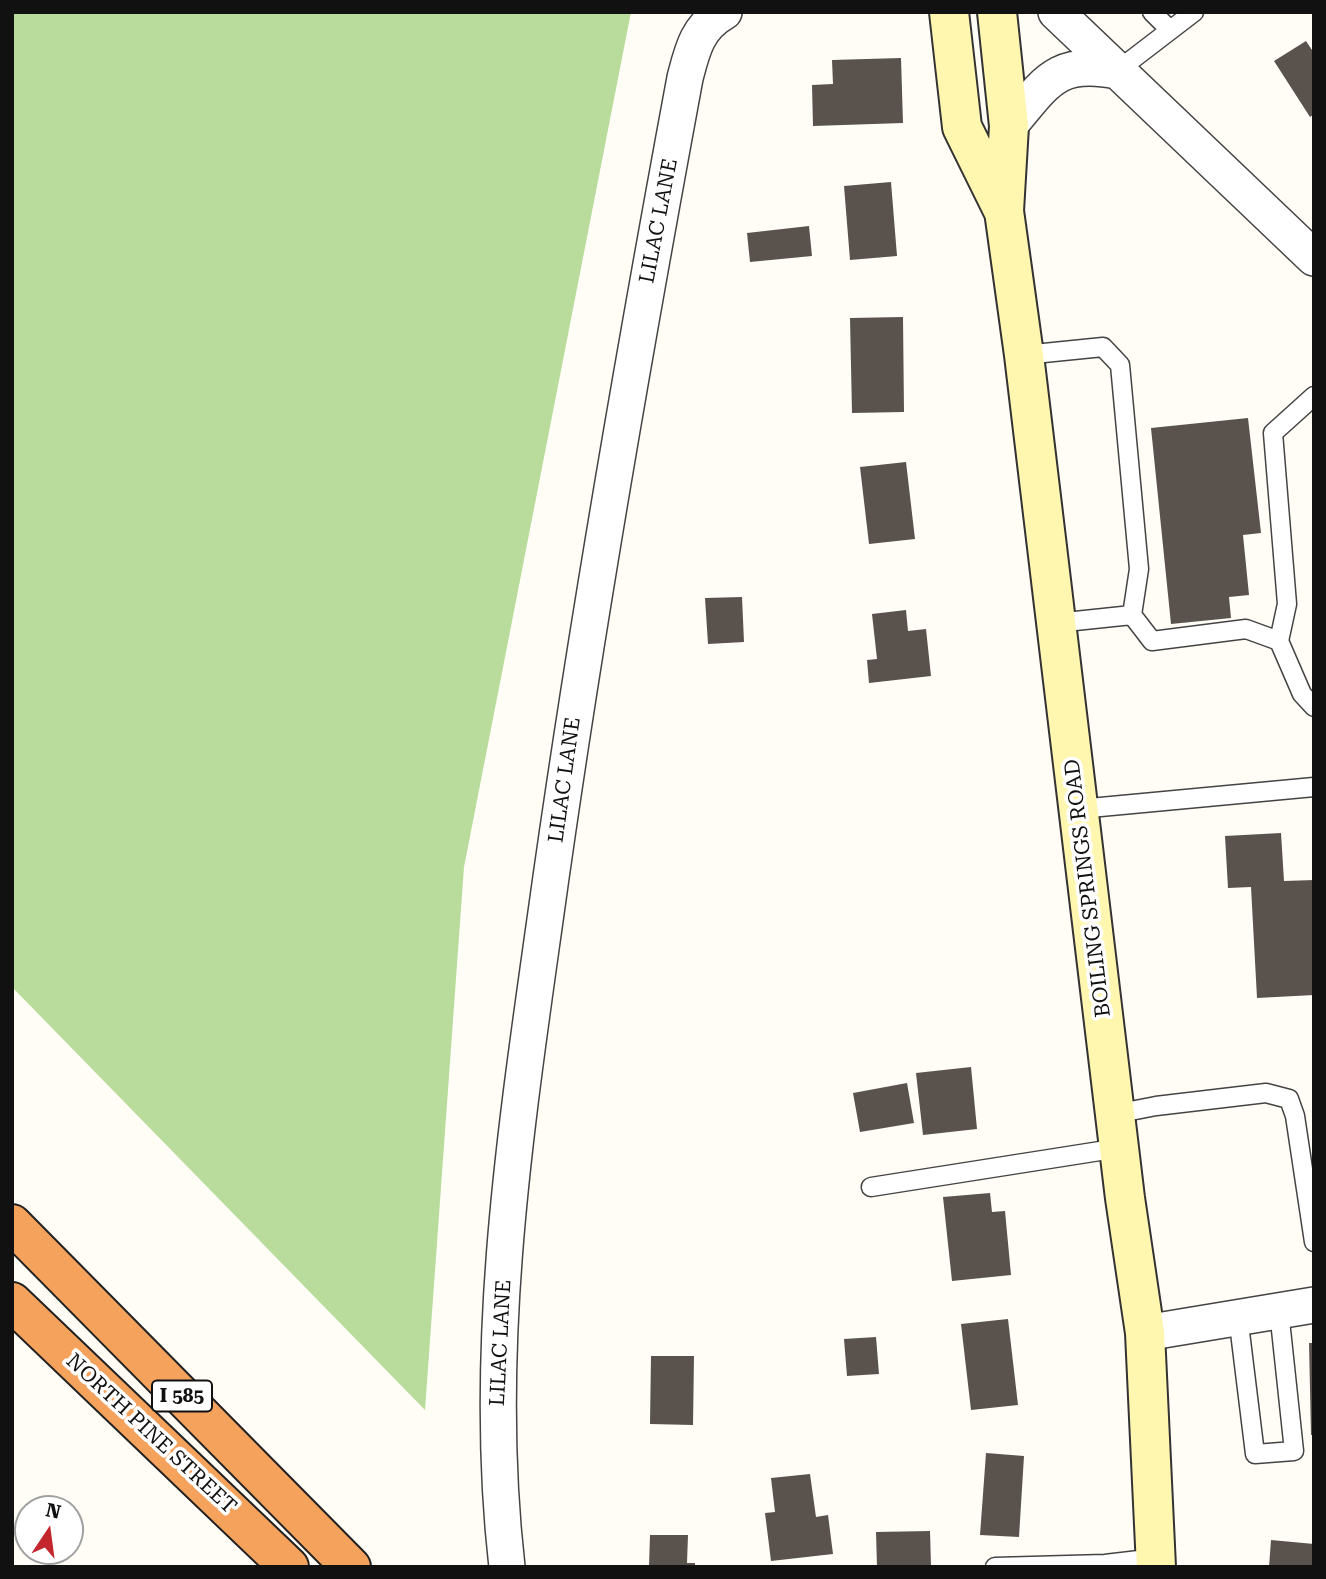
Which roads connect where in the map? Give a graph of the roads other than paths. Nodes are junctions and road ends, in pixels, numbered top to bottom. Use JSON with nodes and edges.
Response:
{"nodes":[{"id":1,"x":724,"y":12,"type":"edge"},
{"id":2,"x":949,"y":12,"type":"edge"},
{"id":3,"x":997,"y":12,"type":"edge"},
{"id":4,"x":1056,"y":12,"type":"edge"},
{"id":5,"x":1152,"y":12,"type":"edge"},
{"id":6,"x":1194,"y":12,"type":"edge"},
{"id":7,"x":1170,"y":30,"type":"junction"},
{"id":8,"x":1117,"y":71,"type":"junction"},
{"id":9,"x":1009,"y":126,"type":"junction"},
{"id":10,"x":1004,"y":211,"type":"junction"},
{"id":11,"x":1314,"y":258,"type":"edge"},
{"id":12,"x":1024,"y":355,"type":"junction"},
{"id":13,"x":1314,"y":396,"type":"edge"},
{"id":14,"x":1132,"y":615,"type":"junction"},
{"id":15,"x":1056,"y":623,"type":"junction"},
{"id":16,"x":1279,"y":641,"type":"junction"},
{"id":17,"x":1314,"y":707,"type":"edge"},
{"id":18,"x":1314,"y":787,"type":"edge"},
{"id":19,"x":1079,"y":809,"type":"junction"},
{"id":20,"x":1117,"y":1131,"type":"junction"},
{"id":21,"x":871,"y":1187,"type":"dead end"},
{"id":22,"x":12,"y":1224,"type":"edge"},
{"id":23,"x":1314,"y":1242,"type":"edge"},
{"id":24,"x":12,"y":1302,"type":"edge"},
{"id":25,"x":1314,"y":1306,"type":"edge"},
{"id":26,"x":1279,"y":1311,"type":"junction"},
{"id":27,"x":1238,"y":1316,"type":"junction"},
{"id":28,"x":1145,"y":1333,"type":"junction"},
{"id":29,"x":232,"y":1510,"type":"junction"},
{"id":30,"x":1156,"y":1563,"type":"edge"},
{"id":31,"x":275,"y":1567,"type":"edge"},
{"id":32,"x":289,"y":1567,"type":"edge"},
{"id":33,"x":351,"y":1567,"type":"edge"},
{"id":34,"x":507,"y":1567,"type":"edge"},
{"id":35,"x":995,"y":1567,"type":"edge"}],
"edges":[{"from":1,"to":34,"type":"street","name":"LILAC LANE"},
{"from":2,"to":10,"type":"main road","name":"BOILING SPRINGS ROAD"},
{"from":3,"to":9,"type":"main road","name":"BOILING SPRINGS ROAD"},
{"from":4,"to":8,"type":"street"},
{"from":5,"to":7,"type":"lane"},
{"from":6,"to":7,"type":"lane"},
{"from":7,"to":8,"type":"lane"},
{"from":8,"to":9,"type":"street"},
{"from":8,"to":11,"type":"street"},
{"from":9,"to":10,"type":"main road","name":"BOILING SPRINGS ROAD"},
{"from":10,"to":12,"type":"main road","name":"BOILING SPRINGS ROAD"},
{"from":12,"to":14,"type":"lane"},
{"from":12,"to":15,"type":"main road","name":"BOILING SPRINGS ROAD"},
{"from":13,"to":16,"type":"lane"},
{"from":14,"to":15,"type":"lane"},
{"from":14,"to":16,"type":"lane"},
{"from":15,"to":19,"type":"main road","name":"BOILING SPRINGS ROAD"},
{"from":16,"to":17,"type":"lane"},
{"from":18,"to":19,"type":"lane"},
{"from":19,"to":20,"type":"main road","name":"BOILING SPRINGS ROAD"},
{"from":20,"to":21,"type":"lane"},
{"from":20,"to":23,"type":"lane"},
{"from":20,"to":28,"type":"main road","name":"BOILING SPRINGS ROAD"},
{"from":22,"to":33,"type":"highway","number":"I 585"},
{"from":24,"to":29,"type":"highway","name":"NORTH PINE STREET","number":"I 585"},
{"from":25,"to":26,"type":"street"},
{"from":26,"to":27,"type":"street"},
{"from":26,"to":27,"type":"lane"},
{"from":27,"to":28,"type":"street"},
{"from":28,"to":30,"type":"main road","name":"BOILING SPRINGS ROAD"},
{"from":29,"to":31,"type":"highway"},
{"from":29,"to":32,"type":"highway","name":"NORTH PINE STREET","number":"I 585"},
{"from":30,"to":35,"type":"lane"}]}
